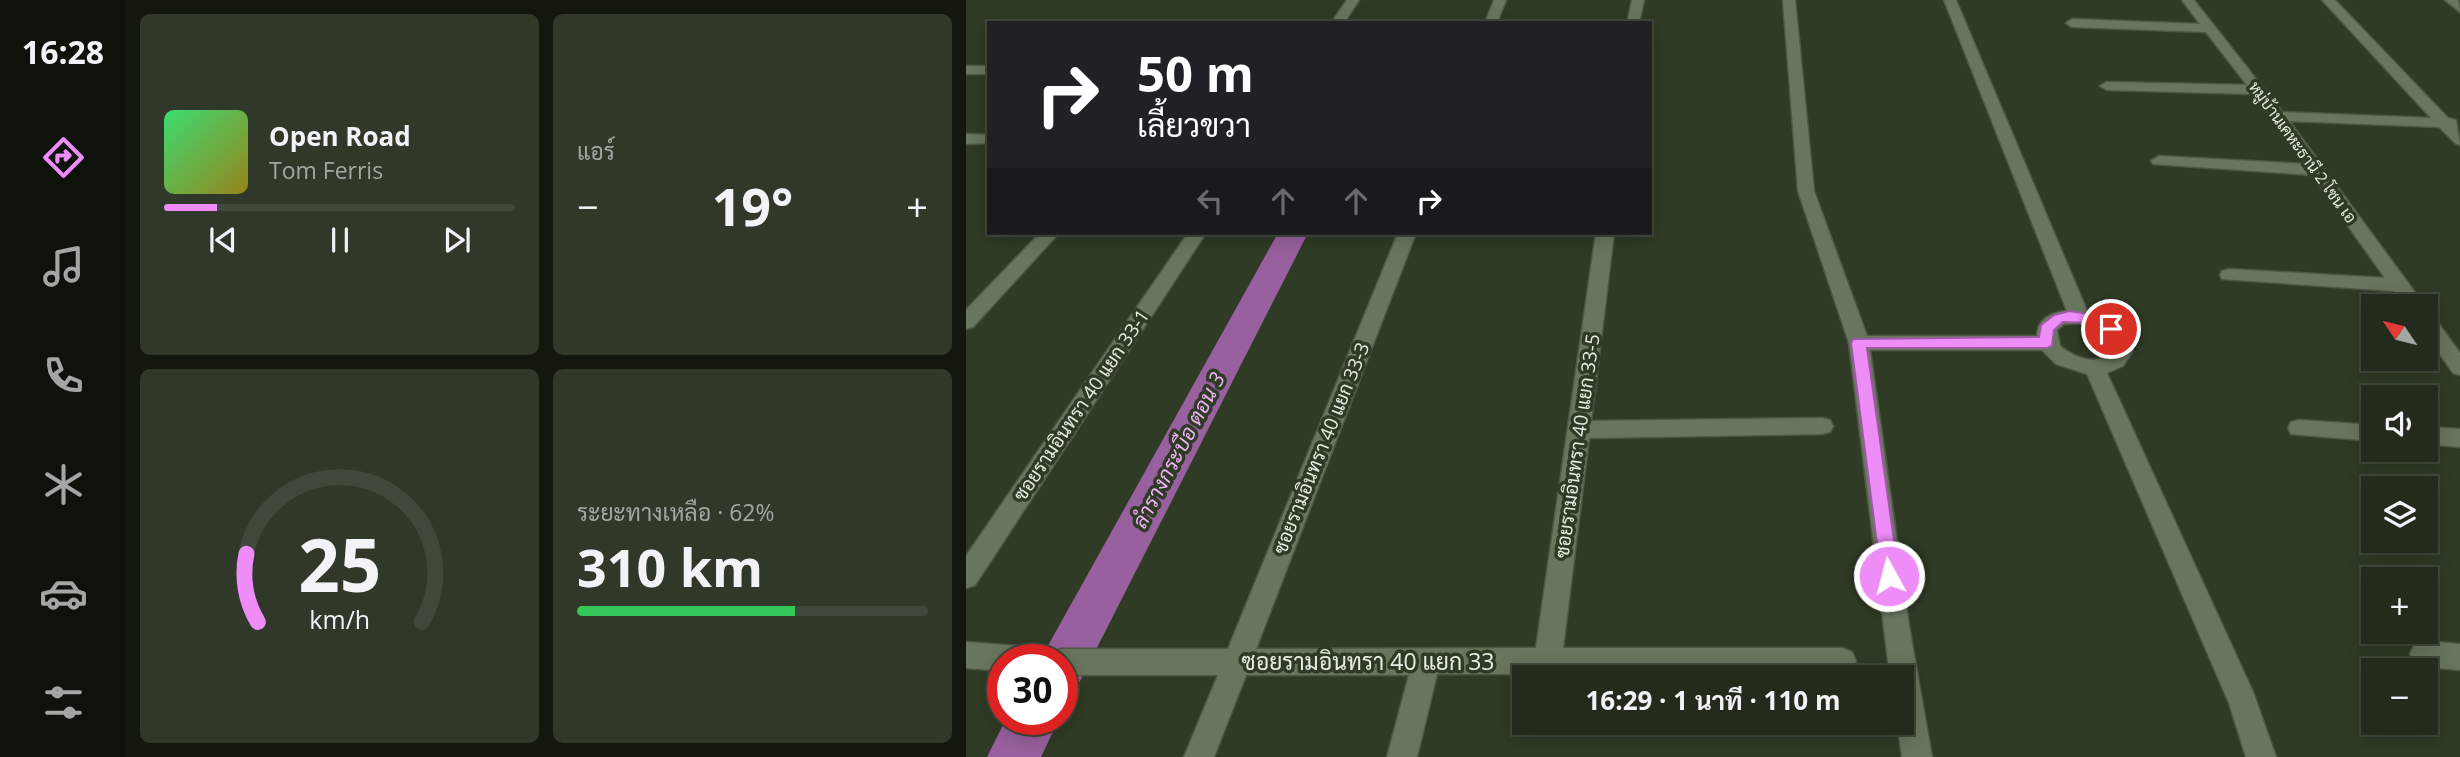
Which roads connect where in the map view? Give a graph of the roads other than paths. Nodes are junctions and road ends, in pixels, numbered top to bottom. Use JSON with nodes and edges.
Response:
{"nodes":[{"id":1,"x":1353,"y":0,"type":"edge"},
{"id":2,"x":1500,"y":0,"type":"edge"},
{"id":3,"x":1638,"y":0,"type":"edge"},
{"id":4,"x":1789,"y":0,"type":"edge"},
{"id":5,"x":1950,"y":0,"type":"edge"},
{"id":6,"x":2188,"y":0,"type":"edge"},
{"id":7,"x":2328,"y":0,"type":"edge"},
{"id":8,"x":2451,"y":0,"type":"edge"},
{"id":9,"x":2460,"y":8,"type":"edge"},
{"id":10,"x":1338,"y":21,"type":"edge"},
{"id":11,"x":1492,"y":21,"type":"edge"},
{"id":12,"x":1633,"y":21,"type":"edge"},
{"id":13,"x":2072,"y":23,"type":"dead end"},
{"id":14,"x":2209,"y":28,"type":"junction"},
{"id":15,"x":966,"y":70,"type":"edge"},
{"id":16,"x":987,"y":70,"type":"edge"},
{"id":17,"x":2107,"y":86,"type":"dead end"},
{"id":18,"x":2257,"y":90,"type":"junction"},
{"id":19,"x":2278,"y":116,"type":"junction"},
{"id":20,"x":2443,"y":122,"type":"junction"},
{"id":21,"x":2460,"y":123,"type":"edge"},
{"id":22,"x":966,"y":139,"type":"edge"},
{"id":23,"x":986,"y":139,"type":"dead end"},
{"id":24,"x":2460,"y":139,"type":"edge"},
{"id":25,"x":2159,"y":161,"type":"dead end"},
{"id":26,"x":2318,"y":170,"type":"junction"},
{"id":27,"x":1048,"y":235,"type":"edge"},
{"id":28,"x":1195,"y":235,"type":"edge"},
{"id":29,"x":1406,"y":235,"type":"edge"},
{"id":30,"x":1605,"y":235,"type":"edge"},
{"id":31,"x":2230,"y":275,"type":"dead end"},
{"id":32,"x":2399,"y":285,"type":"junction"},
{"id":33,"x":2406,"y":294,"type":"edge"},
{"id":34,"x":2079,"y":316,"type":"junction"},
{"id":35,"x":968,"y":317,"type":"edge"},
{"id":36,"x":2438,"y":338,"type":"edge"},
{"id":37,"x":1859,"y":343,"type":"junction"},
{"id":38,"x":2047,"y":343,"type":"junction"},
{"id":39,"x":2095,"y":368,"type":"junction"},
{"id":40,"x":2460,"y":368,"type":"edge"},
{"id":41,"x":1822,"y":426,"type":"dead end"},
{"id":42,"x":2299,"y":428,"type":"dead end"},
{"id":43,"x":1579,"y":430,"type":"junction"},
{"id":44,"x":2361,"y":432,"type":"edge"},
{"id":45,"x":2438,"y":437,"type":"edge"},
{"id":46,"x":2460,"y":439,"type":"edge"},
{"id":47,"x":966,"y":576,"type":"edge"},
{"id":48,"x":2424,"y":654,"type":"dead end"},
{"id":49,"x":966,"y":655,"type":"edge"},
{"id":50,"x":987,"y":657,"type":"edge"},
{"id":51,"x":2460,"y":657,"type":"edge"},
{"id":52,"x":1548,"y":660,"type":"junction"},
{"id":53,"x":1842,"y":660,"type":"dead end"},
{"id":54,"x":1426,"y":661,"type":"junction"},
{"id":55,"x":1078,"y":662,"type":"edge"},
{"id":56,"x":1235,"y":662,"type":"junction"},
{"id":57,"x":1199,"y":757,"type":"edge"},
{"id":58,"x":1402,"y":757,"type":"edge"},
{"id":59,"x":1917,"y":757,"type":"edge"},
{"id":60,"x":2261,"y":757,"type":"edge"}],
"edges":[{"from":1,"to":10,"type":"street"},
{"from":2,"to":11,"type":"street"},
{"from":3,"to":12,"type":"street"},
{"from":4,"to":37,"type":"street"},
{"from":5,"to":34,"type":"street"},
{"from":6,"to":14,"type":"street","name":"หมู่บ้านเคหะธานี 2 โซน เอ"},
{"from":7,"to":20,"type":"street"},
{"from":8,"to":9,"type":"street"},
{"from":13,"to":14,"type":"street"},
{"from":14,"to":18,"type":"street","name":"หมู่บ้านเคหะธานี 2 โซน เอ"},
{"from":15,"to":16,"type":"street"},
{"from":17,"to":18,"type":"street"},
{"from":18,"to":19,"type":"street","name":"หมู่บ้านเคหะธานี 2 โซน เอ"},
{"from":19,"to":20,"type":"street"},
{"from":19,"to":26,"type":"street","name":"หมู่บ้านเคหะธานี 2 โซน เอ"},
{"from":20,"to":21,"type":"street"},
{"from":20,"to":24,"type":"street"},
{"from":22,"to":23,"type":"street"},
{"from":25,"to":26,"type":"street"},
{"from":26,"to":32,"type":"street","name":"หมู่บ้านเคหะธานี 2 โซน เอ"},
{"from":27,"to":35,"type":"street"},
{"from":28,"to":47,"type":"street","name":"ซอยรามอินทรา 40 แยก 33-1"},
{"from":29,"to":56,"type":"street","name":"ซอยรามอินทรา 40 แยก 33-3"},
{"from":30,"to":43,"type":"street","name":"ซอยรามอินทรา 40 แยก 33-5"},
{"from":31,"to":32,"type":"street"},
{"from":32,"to":33,"type":"street","name":"หมู่บ้านเคหะธานี 2 โซน เอ"},
{"from":34,"to":38,"type":"street"},
{"from":34,"to":39,"type":"street"},
{"from":36,"to":40,"type":"street"},
{"from":37,"to":38,"type":"street"},
{"from":37,"to":59,"type":"street"},
{"from":38,"to":39,"type":"street"},
{"from":39,"to":60,"type":"street"},
{"from":41,"to":43,"type":"street"},
{"from":42,"to":44,"type":"street"},
{"from":43,"to":52,"type":"street","name":"ซอยรามอินทรา 40 แยก 33-5"},
{"from":45,"to":46,"type":"street"},
{"from":48,"to":51,"type":"street"},
{"from":49,"to":50,"type":"street"},
{"from":52,"to":53,"type":"street","name":"ซอยรามอินทรา 40 แยก 33"},
{"from":52,"to":54,"type":"street","name":"ซอยรามอินทรา 40 แยก 33"},
{"from":54,"to":56,"type":"street","name":"ซอยรามอินทรา 40 แยก 33"},
{"from":54,"to":58,"type":"street"},
{"from":55,"to":56,"type":"street","name":"ซอยรามอินทรา 40 แยก 33"},
{"from":56,"to":57,"type":"street","name":"ซอยรามอินทรา 40 แยก 33-3"}]}
